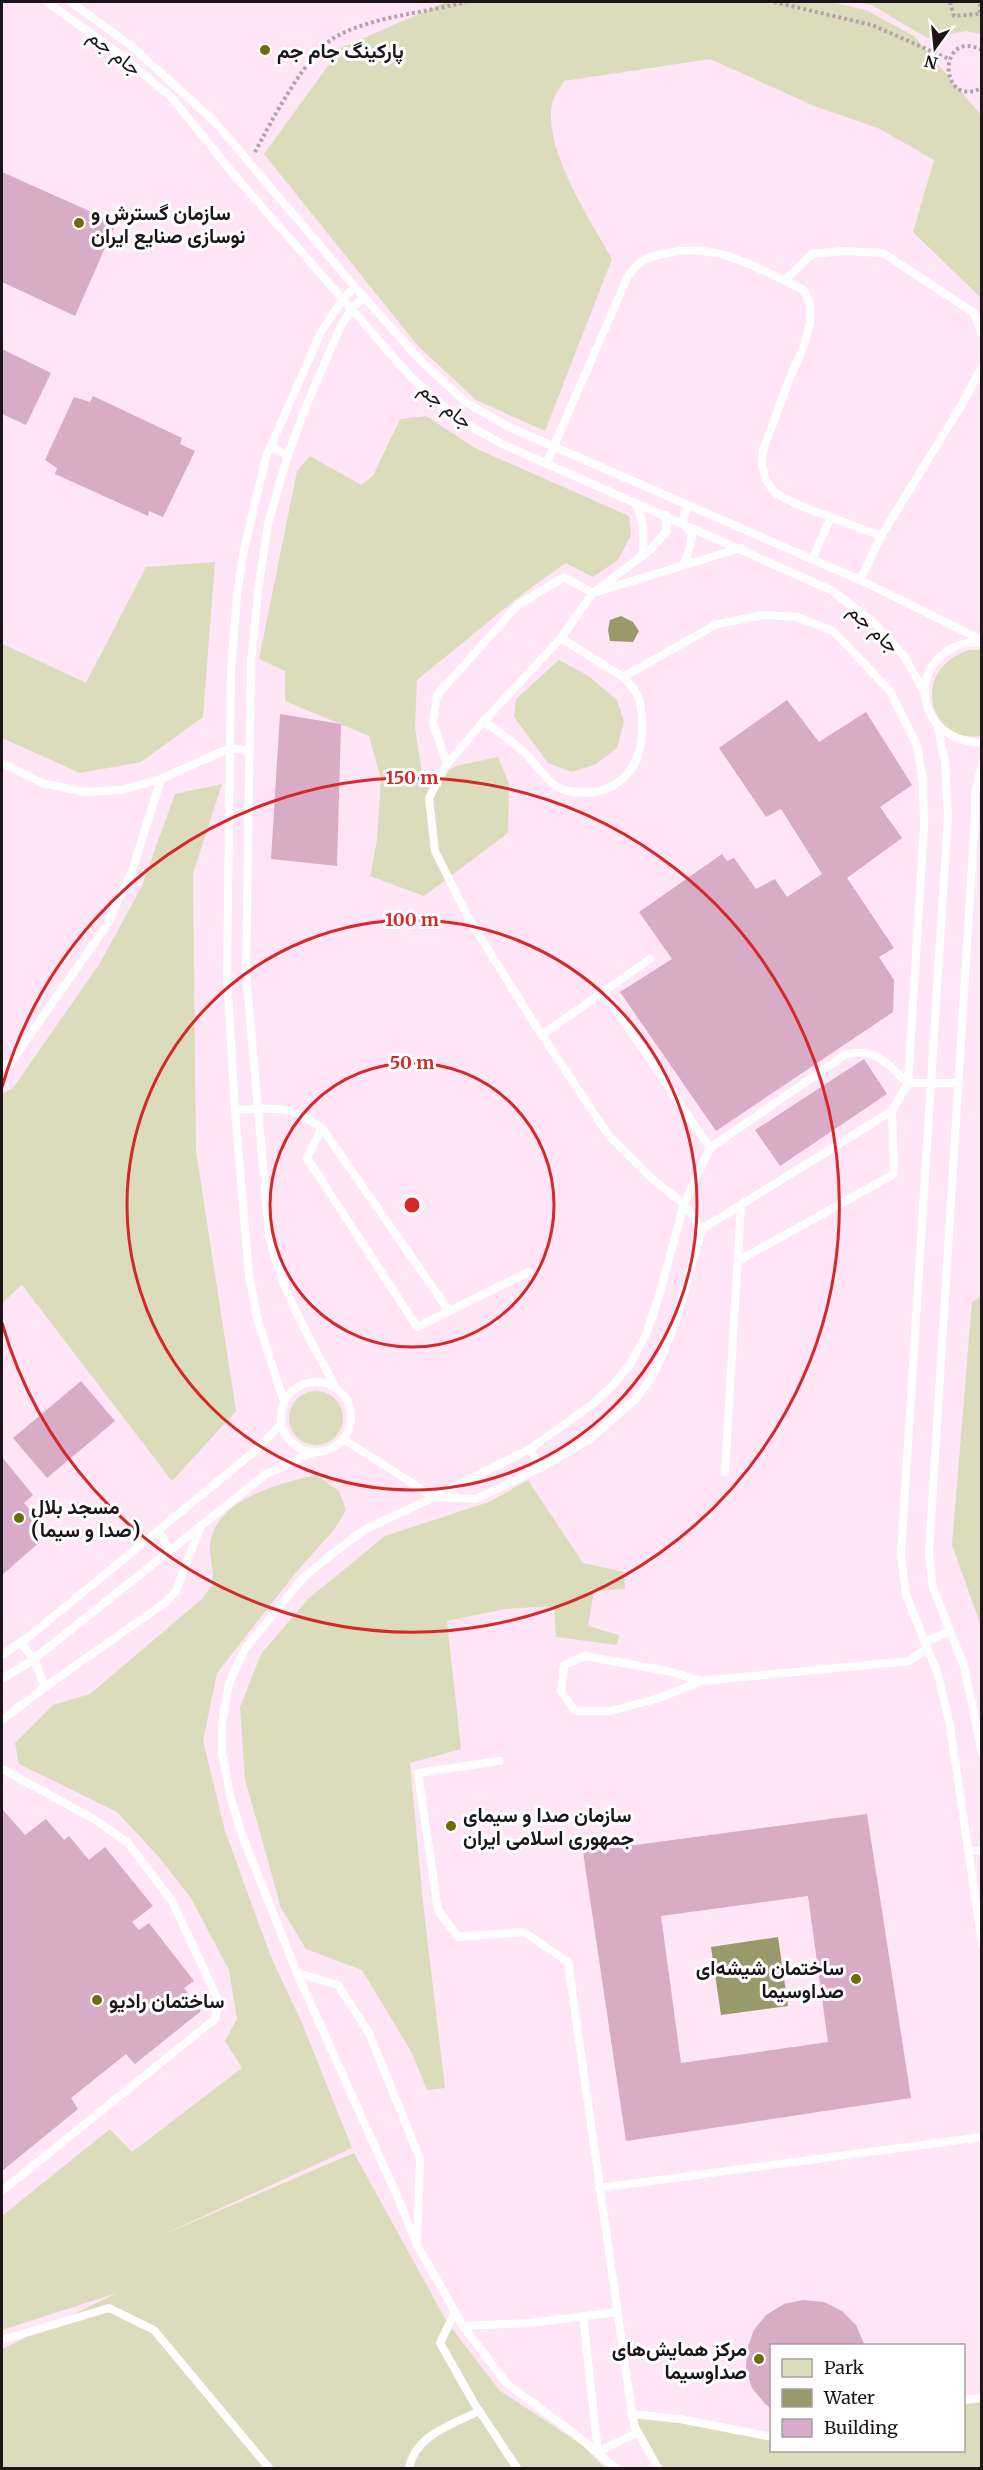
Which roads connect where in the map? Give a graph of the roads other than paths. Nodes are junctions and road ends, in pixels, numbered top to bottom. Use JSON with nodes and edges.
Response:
{"nodes":[{"id":1,"x":47,"y":2,"type":"edge"},
{"id":2,"x":71,"y":2,"type":"edge"},
{"id":3,"x":130,"y":45,"type":"junction"},
{"id":4,"x":122,"y":56,"type":"junction"},
{"id":5,"x":784,"y":281,"type":"junction"},
{"id":6,"x":355,"y":287,"type":"junction"},
{"id":7,"x":365,"y":297,"type":"junction"},
{"id":8,"x":343,"y":299,"type":"junction"},
{"id":9,"x":351,"y":309,"type":"junction"},
{"id":10,"x":981,"y":334,"type":"edge"},
{"id":11,"x":981,"y":366,"type":"edge"},
{"id":12,"x":270,"y":447,"type":"junction"},
{"id":13,"x":554,"y":447,"type":"junction"},
{"id":14,"x":288,"y":455,"type":"junction"},
{"id":15,"x":546,"y":464,"type":"junction"},
{"id":16,"x":635,"y":502,"type":"junction"},
{"id":17,"x":688,"y":506,"type":"junction"},
{"id":18,"x":666,"y":516,"type":"junction"},
{"id":19,"x":831,"y":518,"type":"junction"},
{"id":20,"x":682,"y":523,"type":"junction"},
{"id":21,"x":881,"y":536,"type":"junction"},
{"id":22,"x":741,"y":548,"type":"junction"},
{"id":23,"x":642,"y":556,"type":"junction"},
{"id":24,"x":812,"y":559,"type":"junction"},
{"id":25,"x":683,"y":566,"type":"junction"},
{"id":26,"x":860,"y":580,"type":"junction"},
{"id":27,"x":593,"y":592,"type":"junction"},
{"id":28,"x":561,"y":638,"type":"junction"},
{"id":29,"x":981,"y":641,"type":"edge"},
{"id":30,"x":623,"y":677,"type":"junction"},
{"id":31,"x":925,"y":693,"type":"junction"},
{"id":32,"x":484,"y":721,"type":"junction"},
{"id":33,"x":938,"y":727,"type":"junction"},
{"id":34,"x":981,"y":743,"type":"edge"},
{"id":35,"x":231,"y":748,"type":"junction"},
{"id":36,"x":250,"y":751,"type":"junction"},
{"id":37,"x":2,"y":763,"type":"edge"},
{"id":38,"x":447,"y":764,"type":"junction"},
{"id":39,"x":981,"y":764,"type":"edge"},
{"id":40,"x":162,"y":779,"type":"junction"},
{"id":41,"x":650,"y":959,"type":"dead end"},
{"id":42,"x":603,"y":992,"type":"junction"},
{"id":43,"x":542,"y":1035,"type":"junction"},
{"id":44,"x":2,"y":1067,"type":"edge"},
{"id":45,"x":930,"y":1082,"type":"junction"},
{"id":46,"x":908,"y":1083,"type":"junction"},
{"id":47,"x":959,"y":1083,"type":"junction"},
{"id":48,"x":256,"y":1109,"type":"junction"},
{"id":49,"x":235,"y":1110,"type":"junction"},
{"id":50,"x":892,"y":1111,"type":"junction"},
{"id":51,"x":322,"y":1128,"type":"junction"},
{"id":52,"x":710,"y":1148,"type":"junction"},
{"id":53,"x":684,"y":1204,"type":"junction"},
{"id":54,"x":741,"y":1205,"type":"junction"},
{"id":55,"x":702,"y":1229,"type":"junction"},
{"id":56,"x":738,"y":1261,"type":"junction"},
{"id":57,"x":529,"y":1272,"type":"dead end"},
{"id":58,"x":449,"y":1311,"type":"junction"},
{"id":59,"x":337,"y":1390,"type":"junction"},
{"id":60,"x":284,"y":1402,"type":"junction"},
{"id":61,"x":281,"y":1424,"type":"junction"},
{"id":62,"x":343,"y":1439,"type":"junction"},
{"id":63,"x":530,"y":1449,"type":"junction"},
{"id":64,"x":314,"y":1452,"type":"junction"},
{"id":65,"x":540,"y":1468,"type":"junction"},
{"id":66,"x":725,"y":1472,"type":"dead end"},
{"id":67,"x":434,"y":1497,"type":"junction"},
{"id":68,"x":201,"y":1525,"type":"junction"},
{"id":69,"x":158,"y":1531,"type":"junction"},
{"id":70,"x":170,"y":1550,"type":"junction"},
{"id":71,"x":949,"y":1632,"type":"junction"},
{"id":72,"x":21,"y":1643,"type":"junction"},
{"id":73,"x":925,"y":1645,"type":"junction"},
{"id":74,"x":2,"y":1654,"type":"edge"},
{"id":75,"x":34,"y":1659,"type":"junction"},
{"id":76,"x":2,"y":1679,"type":"edge"},
{"id":77,"x":702,"y":1682,"type":"junction"},
{"id":78,"x":45,"y":1687,"type":"junction"},
{"id":79,"x":2,"y":1720,"type":"edge"},
{"id":80,"x":981,"y":1753,"type":"edge"},
{"id":81,"x":499,"y":1761,"type":"dead end"},
{"id":82,"x":2,"y":1769,"type":"edge"},
{"id":83,"x":981,"y":1850,"type":"edge"},
{"id":84,"x":968,"y":1851,"type":"junction"},
{"id":85,"x":981,"y":1944,"type":"edge"},
{"id":86,"x":297,"y":1973,"type":"junction"},
{"id":87,"x":981,"y":2137,"type":"edge"},
{"id":88,"x":599,"y":2188,"type":"junction"},
{"id":89,"x":2,"y":2191,"type":"edge"},
{"id":90,"x":417,"y":2245,"type":"junction"},
{"id":91,"x":455,"y":2312,"type":"junction"},
{"id":92,"x":616,"y":2312,"type":"junction"},
{"id":93,"x":582,"y":2316,"type":"junction"},
{"id":94,"x":463,"y":2326,"type":"junction"},
{"id":95,"x":2,"y":2340,"type":"edge"},
{"id":96,"x":981,"y":2398,"type":"edge"},
{"id":97,"x":965,"y":2400,"type":"edge"},
{"id":98,"x":479,"y":2411,"type":"junction"},
{"id":99,"x":632,"y":2414,"type":"junction"},
{"id":100,"x":638,"y":2432,"type":"junction"},
{"id":101,"x":770,"y":2437,"type":"edge"},
{"id":102,"x":598,"y":2452,"type":"junction"},
{"id":103,"x":269,"y":2469,"type":"edge"},
{"id":104,"x":408,"y":2469,"type":"edge"},
{"id":105,"x":517,"y":2469,"type":"edge"},
{"id":106,"x":616,"y":2469,"type":"edge"},
{"id":107,"x":658,"y":2469,"type":"edge"}],
"edges":[{"from":1,"to":4,"type":"lane","name":"جام جم"},
{"from":2,"to":3,"type":"lane","name":"جام جم"},
{"from":3,"to":4,"type":"lane"},
{"from":3,"to":6,"type":"lane","name":"جام جم"},
{"from":4,"to":8,"type":"lane","name":"جام جم"},
{"from":5,"to":10,"type":"lane"},
{"from":5,"to":13,"type":"lane"},
{"from":5,"to":19,"type":"lane"},
{"from":6,"to":7,"type":"lane","name":"جام جم"},
{"from":6,"to":8,"type":"lane"},
{"from":7,"to":9,"type":"lane"},
{"from":7,"to":13,"type":"lane","name":"جام جم"},
{"from":8,"to":9,"type":"lane","name":"جام جم"},
{"from":8,"to":12,"type":"lane"},
{"from":9,"to":14,"type":"lane"},
{"from":9,"to":15,"type":"lane","name":"جام جم"},
{"from":11,"to":21,"type":"lane"},
{"from":12,"to":14,"type":"lane"},
{"from":12,"to":35,"type":"lane"},
{"from":13,"to":15,"type":"lane"},
{"from":13,"to":17,"type":"lane","name":"جام جم"},
{"from":14,"to":36,"type":"lane"},
{"from":15,"to":16,"type":"lane","name":"جام جم"},
{"from":16,"to":18,"type":"lane","name":"جام جم"},
{"from":16,"to":23,"type":"lane"},
{"from":17,"to":20,"type":"lane"},
{"from":17,"to":24,"type":"lane","name":"جام جم"},
{"from":18,"to":20,"type":"lane","name":"جام جم"},
{"from":18,"to":23,"type":"lane"},
{"from":19,"to":21,"type":"lane"},
{"from":19,"to":24,"type":"lane"},
{"from":20,"to":22,"type":"lane","name":"جام جم"},
{"from":20,"to":25,"type":"lane"},
{"from":21,"to":26,"type":"lane"},
{"from":22,"to":25,"type":"lane"},
{"from":22,"to":31,"type":"lane","name":"جام جم"},
{"from":23,"to":27,"type":"lane"},
{"from":24,"to":26,"type":"lane","name":"جام جم"},
{"from":25,"to":27,"type":"lane"},
{"from":26,"to":29,"type":"lane","name":"جام جم"},
{"from":27,"to":28,"type":"lane"},
{"from":27,"to":38,"type":"lane"},
{"from":28,"to":30,"type":"lane"},
{"from":28,"to":32,"type":"lane"},
{"from":29,"to":31,"type":"lane"},
{"from":30,"to":32,"type":"lane"},
{"from":30,"to":46,"type":"lane"},
{"from":31,"to":33,"type":"lane","name":"جام جم"},
{"from":32,"to":38,"type":"lane"},
{"from":33,"to":34,"type":"lane"},
{"from":33,"to":45,"type":"lane","name":"جام جم"},
{"from":35,"to":36,"type":"lane"},
{"from":35,"to":40,"type":"lane"},
{"from":35,"to":49,"type":"lane"},
{"from":36,"to":48,"type":"lane"},
{"from":37,"to":40,"type":"lane"},
{"from":38,"to":43,"type":"lane"},
{"from":39,"to":47,"type":"lane"},
{"from":40,"to":44,"type":"lane"},
{"from":41,"to":42,"type":"lane"},
{"from":42,"to":43,"type":"lane"},
{"from":42,"to":52,"type":"lane"},
{"from":43,"to":53,"type":"lane"},
{"from":45,"to":46,"type":"lane"},
{"from":45,"to":47,"type":"lane"},
{"from":45,"to":73,"type":"lane","name":"جام جم"},
{"from":46,"to":50,"type":"lane"},
{"from":46,"to":52,"type":"lane"},
{"from":47,"to":71,"type":"lane"},
{"from":48,"to":49,"type":"lane"},
{"from":48,"to":51,"type":"lane"},
{"from":48,"to":59,"type":"lane"},
{"from":49,"to":60,"type":"lane"},
{"from":50,"to":54,"type":"lane"},
{"from":50,"to":56,"type":"lane"},
{"from":51,"to":58,"type":"lane"},
{"from":51,"to":58,"type":"lane"},
{"from":52,"to":53,"type":"lane"},
{"from":53,"to":55,"type":"lane"},
{"from":53,"to":63,"type":"lane"},
{"from":54,"to":55,"type":"lane"},
{"from":54,"to":56,"type":"lane"},
{"from":55,"to":65,"type":"lane"},
{"from":56,"to":66,"type":"lane"},
{"from":57,"to":58,"type":"lane"},
{"from":59,"to":60,"type":"lane"},
{"from":59,"to":62,"type":"lane"},
{"from":60,"to":61,"type":"lane"},
{"from":61,"to":64,"type":"lane"},
{"from":61,"to":69,"type":"lane"},
{"from":62,"to":64,"type":"lane"},
{"from":62,"to":67,"type":"lane"},
{"from":63,"to":65,"type":"lane"},
{"from":63,"to":67,"type":"lane"},
{"from":64,"to":68,"type":"lane"},
{"from":65,"to":67,"type":"lane"},
{"from":67,"to":86,"type":"lane"},
{"from":68,"to":70,"type":"lane"},
{"from":68,"to":78,"type":"lane"},
{"from":69,"to":70,"type":"lane"},
{"from":69,"to":72,"type":"lane"},
{"from":70,"to":75,"type":"lane"},
{"from":71,"to":73,"type":"lane"},
{"from":71,"to":80,"type":"lane"},
{"from":72,"to":74,"type":"lane"},
{"from":72,"to":75,"type":"lane"},
{"from":73,"to":77,"type":"lane"},
{"from":73,"to":84,"type":"lane","name":"جام جم"},
{"from":75,"to":76,"type":"lane"},
{"from":75,"to":78,"type":"lane"},
{"from":77,"to":77,"type":"lane"},
{"from":78,"to":79,"type":"lane"},
{"from":81,"to":88,"type":"lane"},
{"from":82,"to":89,"type":"lane"},
{"from":83,"to":84,"type":"lane"},
{"from":84,"to":85,"type":"lane","name":"جام جم"},
{"from":86,"to":90,"type":"lane"},
{"from":86,"to":90,"type":"lane"},
{"from":87,"to":88,"type":"lane"},
{"from":88,"to":92,"type":"lane"},
{"from":90,"to":91,"type":"lane"},
{"from":91,"to":94,"type":"lane"},
{"from":91,"to":98,"type":"lane"},
{"from":92,"to":93,"type":"lane"},
{"from":92,"to":99,"type":"lane"},
{"from":93,"to":94,"type":"lane"},
{"from":93,"to":102,"type":"lane"},
{"from":94,"to":102,"type":"lane"},
{"from":95,"to":103,"type":"lane"},
{"from":96,"to":97,"type":"lane"},
{"from":98,"to":104,"type":"lane"},
{"from":98,"to":105,"type":"lane"},
{"from":99,"to":100,"type":"lane"},
{"from":99,"to":101,"type":"lane"},
{"from":100,"to":102,"type":"lane"},
{"from":100,"to":107,"type":"lane"},
{"from":102,"to":106,"type":"lane"}]}
